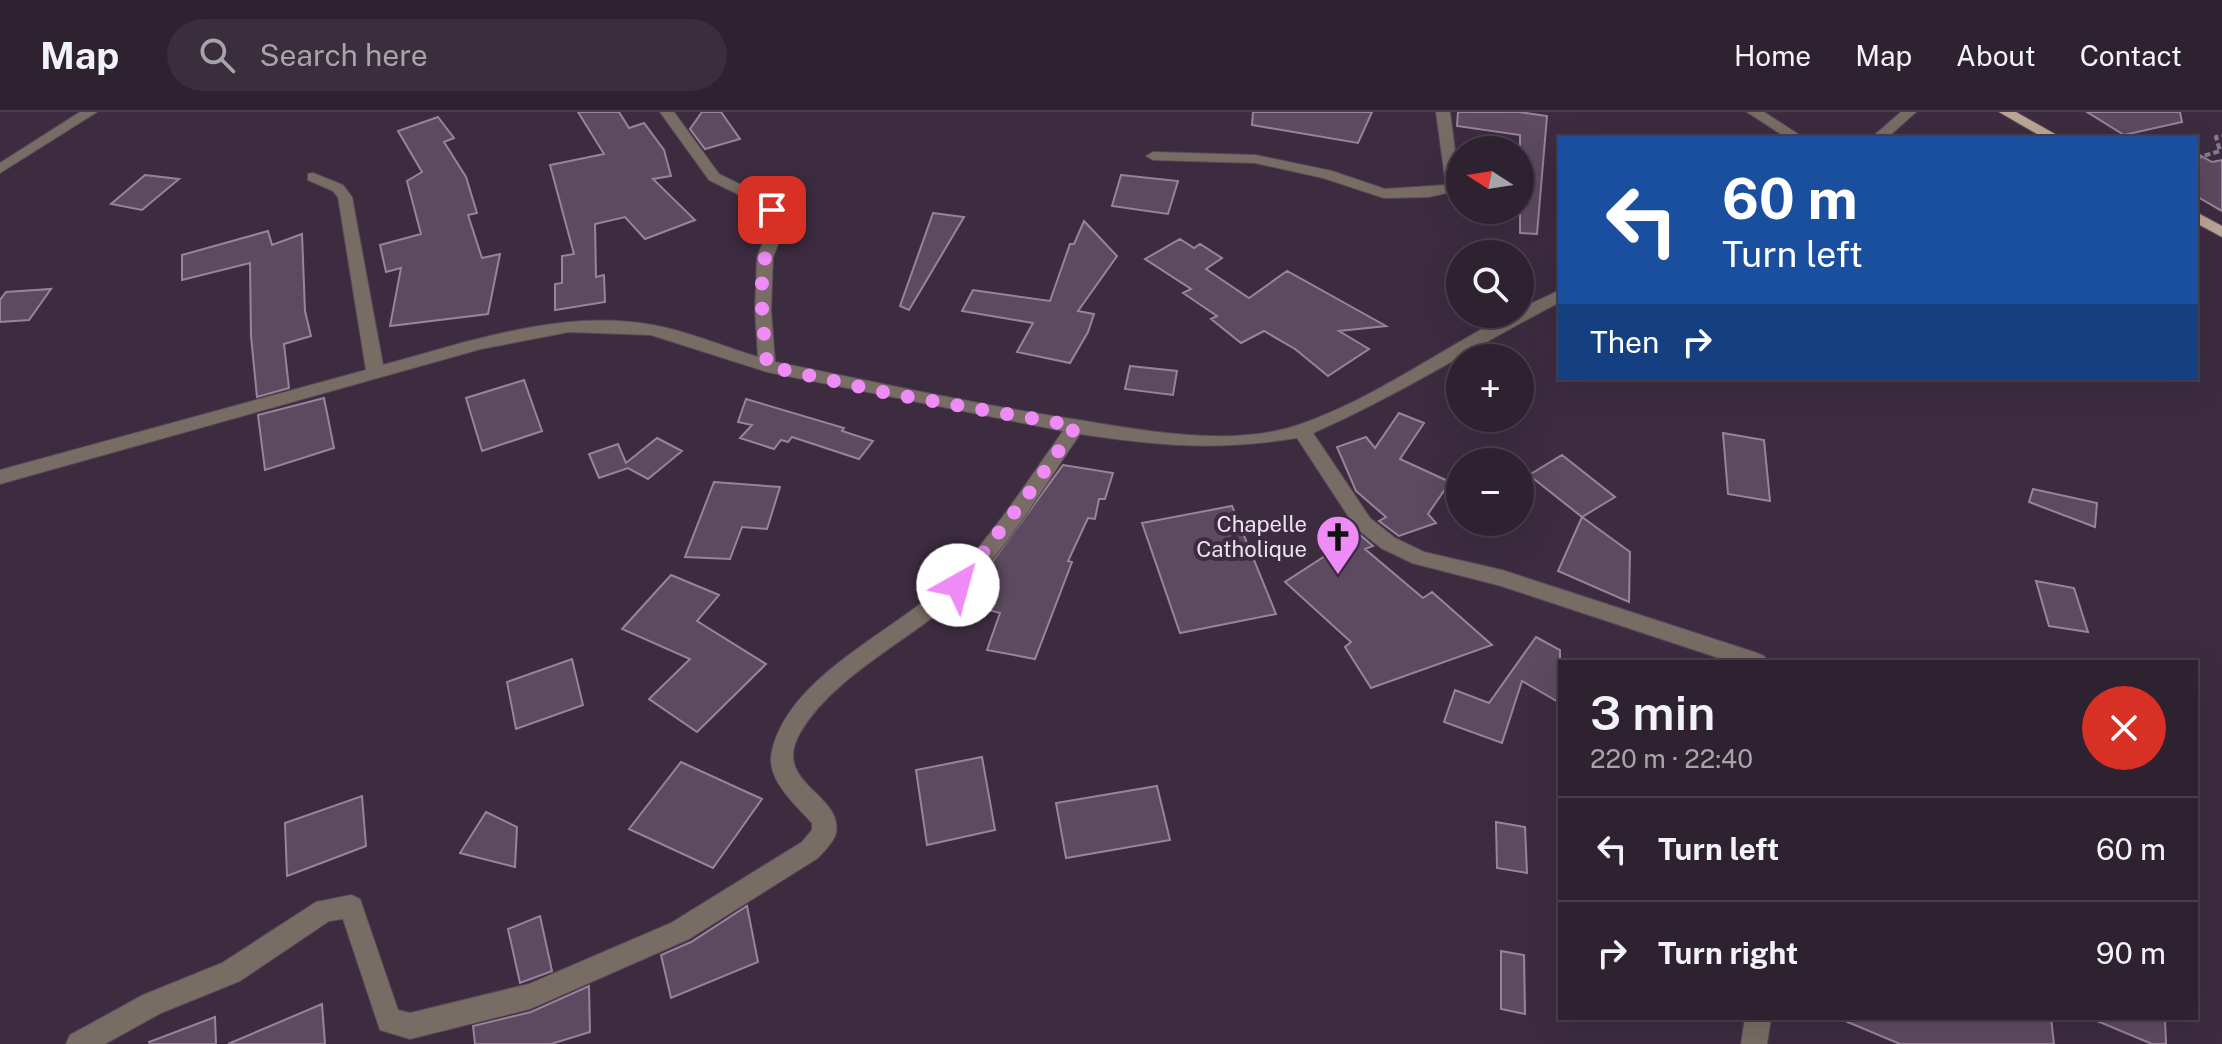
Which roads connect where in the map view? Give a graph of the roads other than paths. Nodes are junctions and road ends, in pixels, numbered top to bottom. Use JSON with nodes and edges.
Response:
{"nodes":[{"id":1,"x":90,"y":112,"type":"edge"},
{"id":2,"x":667,"y":112,"type":"edge"},
{"id":3,"x":1443,"y":112,"type":"edge"},
{"id":4,"x":1754,"y":112,"type":"edge"},
{"id":5,"x":1909,"y":112,"type":"edge"},
{"id":6,"x":2006,"y":112,"type":"edge"},
{"id":7,"x":1794,"y":136,"type":"edge"},
{"id":8,"x":1880,"y":136,"type":"edge"},
{"id":9,"x":2051,"y":136,"type":"edge"},
{"id":10,"x":1153,"y":156,"type":"dead end"},
{"id":11,"x":0,"y":169,"type":"edge"},
{"id":12,"x":313,"y":177,"type":"dead end"},
{"id":13,"x":2198,"y":218,"type":"edge"},
{"id":14,"x":2222,"y":232,"type":"edge"},
{"id":15,"x":1558,"y":296,"type":"edge"},
{"id":16,"x":767,"y":366,"type":"junction"},
{"id":17,"x":375,"y":371,"type":"junction"},
{"id":18,"x":1076,"y":426,"type":"junction"},
{"id":19,"x":1302,"y":431,"type":"junction"},
{"id":20,"x":0,"y":477,"type":"edge"},
{"id":21,"x":1751,"y":660,"type":"edge"},
{"id":22,"x":1758,"y":1020,"type":"edge"},
{"id":23,"x":79,"y":1044,"type":"edge"},
{"id":24,"x":1754,"y":1044,"type":"edge"}],
"edges":[{"from":1,"to":11,"type":"street"},
{"from":2,"to":16,"type":"street"},
{"from":3,"to":10,"type":"street"},
{"from":4,"to":7,"type":"street"},
{"from":5,"to":8,"type":"street"},
{"from":6,"to":9,"type":"main road"},
{"from":12,"to":17,"type":"street"},
{"from":13,"to":14,"type":"main road"},
{"from":15,"to":19,"type":"street"},
{"from":16,"to":17,"type":"street"},
{"from":16,"to":18,"type":"street"},
{"from":17,"to":20,"type":"street"},
{"from":18,"to":19,"type":"street"},
{"from":18,"to":23,"type":"street"},
{"from":19,"to":21,"type":"street"},
{"from":22,"to":24,"type":"street"}]}
